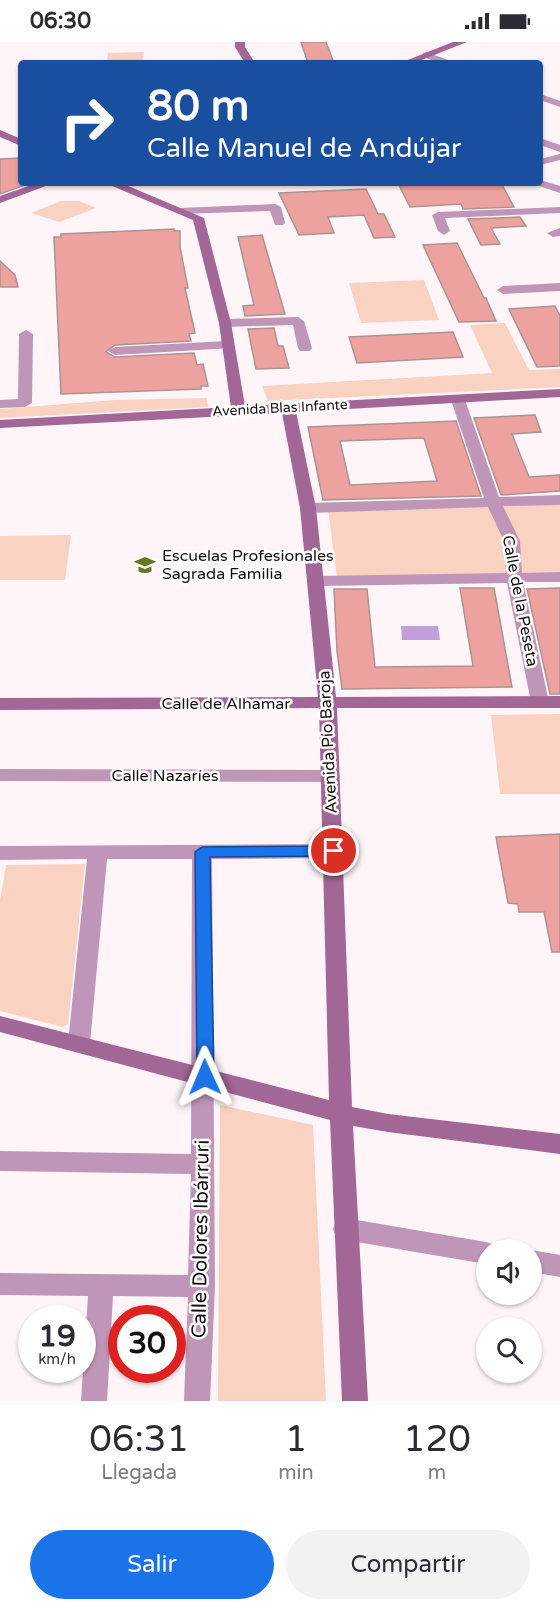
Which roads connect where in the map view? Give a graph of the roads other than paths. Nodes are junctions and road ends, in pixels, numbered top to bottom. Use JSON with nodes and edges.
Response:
{"nodes":[{"id":1,"x":240,"y":42,"type":"edge"},
{"id":2,"x":462,"y":42,"type":"edge"},
{"id":3,"x":426,"y":55,"type":"junction"},
{"id":4,"x":248,"y":60,"type":"edge"},
{"id":5,"x":413,"y":60,"type":"edge"},
{"id":6,"x":440,"y":60,"type":"edge"},
{"id":7,"x":543,"y":98,"type":"edge"},
{"id":8,"x":560,"y":104,"type":"edge"},
{"id":9,"x":0,"y":133,"type":"edge"},
{"id":10,"x":18,"y":142,"type":"edge"},
{"id":11,"x":543,"y":142,"type":"edge"},
{"id":12,"x":560,"y":149,"type":"edge"},
{"id":13,"x":560,"y":157,"type":"edge"},
{"id":14,"x":543,"y":161,"type":"edge"},
{"id":15,"x":543,"y":184,"type":"edge"},
{"id":16,"x":40,"y":186,"type":"edge"},
{"id":17,"x":118,"y":186,"type":"edge"},
{"id":18,"x":560,"y":190,"type":"edge"},
{"id":19,"x":0,"y":200,"type":"edge"},
{"id":20,"x":560,"y":210,"type":"edge"},
{"id":21,"x":180,"y":211,"type":"junction"},
{"id":22,"x":279,"y":223,"type":"dead end"},
{"id":23,"x":444,"y":231,"type":"dead end"},
{"id":24,"x":560,"y":287,"type":"edge"},
{"id":25,"x":503,"y":290,"type":"dead end"},
{"id":26,"x":225,"y":323,"type":"junction"},
{"id":27,"x":26,"y":334,"type":"dead end"},
{"id":28,"x":227,"y":345,"type":"junction"},
{"id":29,"x":305,"y":348,"type":"dead end"},
{"id":30,"x":115,"y":351,"type":"dead end"},
{"id":31,"x":560,"y":393,"type":"edge"},
{"id":32,"x":458,"y":400,"type":"junction"},
{"id":33,"x":0,"y":404,"type":"edge"},
{"id":34,"x":288,"y":408,"type":"junction"},
{"id":35,"x":239,"y":410,"type":"junction"},
{"id":36,"x":0,"y":424,"type":"edge"},
{"id":37,"x":560,"y":500,"type":"edge"},
{"id":38,"x":493,"y":502,"type":"junction"},
{"id":39,"x":308,"y":508,"type":"junction"},
{"id":40,"x":560,"y":577,"type":"edge"},
{"id":41,"x":514,"y":578,"type":"junction"},
{"id":42,"x":316,"y":581,"type":"junction"},
{"id":43,"x":540,"y":702,"type":"junction"},
{"id":44,"x":560,"y":702,"type":"edge"},
{"id":45,"x":0,"y":704,"type":"edge"},
{"id":46,"x":328,"y":704,"type":"junction"},
{"id":47,"x":0,"y":775,"type":"edge"},
{"id":48,"x":331,"y":776,"type":"junction"},
{"id":49,"x":334,"y":851,"type":"junction"},
{"id":50,"x":98,"y":852,"type":"junction"},
{"id":51,"x":202,"y":852,"type":"junction"},
{"id":52,"x":0,"y":853,"type":"edge"},
{"id":53,"x":0,"y":1024,"type":"edge"},
{"id":54,"x":79,"y":1043,"type":"junction"},
{"id":55,"x":205,"y":1077,"type":"junction"},
{"id":56,"x":341,"y":1114,"type":"junction"},
{"id":57,"x":560,"y":1144,"type":"edge"},
{"id":58,"x":0,"y":1161,"type":"edge"},
{"id":59,"x":203,"y":1164,"type":"junction"},
{"id":60,"x":345,"y":1228,"type":"junction"},
{"id":61,"x":476,"y":1251,"type":"edge"},
{"id":62,"x":542,"y":1263,"type":"edge"},
{"id":63,"x":560,"y":1266,"type":"edge"},
{"id":64,"x":0,"y":1284,"type":"edge"},
{"id":65,"x":101,"y":1285,"type":"junction"},
{"id":66,"x":202,"y":1286,"type":"junction"},
{"id":67,"x":94,"y":1401,"type":"edge"},
{"id":68,"x":197,"y":1401,"type":"edge"},
{"id":69,"x":355,"y":1401,"type":"edge"}],
"edges":[{"from":1,"to":4,"type":"street"},
{"from":2,"to":3,"type":"street"},
{"from":3,"to":5,"type":"street"},
{"from":3,"to":6,"type":"street"},
{"from":7,"to":8,"type":"street"},
{"from":9,"to":10,"type":"street"},
{"from":11,"to":12,"type":"street"},
{"from":13,"to":14,"type":"street"},
{"from":15,"to":18,"type":"street"},
{"from":16,"to":19,"type":"street"},
{"from":17,"to":21,"type":"street"},
{"from":20,"to":23,"type":"street"},
{"from":21,"to":22,"type":"street"},
{"from":21,"to":26,"type":"street"},
{"from":24,"to":25,"type":"street"},
{"from":26,"to":28,"type":"street"},
{"from":26,"to":29,"type":"street"},
{"from":27,"to":33,"type":"street"},
{"from":28,"to":30,"type":"street"},
{"from":28,"to":35,"type":"street"},
{"from":31,"to":32,"type":"street","name":"Avenida Blas Infante"},
{"from":32,"to":34,"type":"street","name":"Avenida Blas Infante"},
{"from":32,"to":38,"type":"street","name":"Calle de la Peseta"},
{"from":34,"to":35,"type":"street","name":"Avenida Blas Infante"},
{"from":34,"to":39,"type":"street","name":"Avenida Pío Baroja"},
{"from":35,"to":36,"type":"street","name":"Avenida Blas Infante"},
{"from":37,"to":38,"type":"street"},
{"from":38,"to":39,"type":"street"},
{"from":38,"to":41,"type":"street","name":"Calle de la Peseta"},
{"from":39,"to":42,"type":"street","name":"Avenida Pío Baroja"},
{"from":40,"to":41,"type":"street"},
{"from":41,"to":42,"type":"street"},
{"from":41,"to":43,"type":"street","name":"Calle de la Peseta"},
{"from":42,"to":46,"type":"street","name":"Avenida Pío Baroja"},
{"from":43,"to":44,"type":"street","name":"Calle de Alhamar"},
{"from":43,"to":46,"type":"street","name":"Calle de Alhamar"},
{"from":45,"to":46,"type":"street","name":"Calle de Alhamar"},
{"from":46,"to":48,"type":"street","name":"Avenida Pío Baroja"},
{"from":47,"to":48,"type":"street","name":"Calle Nazaríes"},
{"from":48,"to":49,"type":"street","name":"Avenida Pío Baroja"},
{"from":49,"to":51,"type":"street"},
{"from":49,"to":56,"type":"street","name":"Avenida Pío Baroja"},
{"from":50,"to":51,"type":"street"},
{"from":50,"to":52,"type":"street"},
{"from":50,"to":54,"type":"street"},
{"from":51,"to":55,"type":"street","name":"Calle Dolores Ibárruri"},
{"from":53,"to":54,"type":"street"},
{"from":54,"to":55,"type":"street"},
{"from":55,"to":56,"type":"street"},
{"from":55,"to":59,"type":"street","name":"Calle Dolores Ibárruri"},
{"from":56,"to":57,"type":"street"},
{"from":56,"to":60,"type":"street","name":"Avenida Pío Baroja"},
{"from":58,"to":59,"type":"street"},
{"from":59,"to":66,"type":"street","name":"Calle Dolores Ibárruri"},
{"from":60,"to":61,"type":"street"},
{"from":60,"to":69,"type":"street","name":"Avenida Pío Baroja"},
{"from":62,"to":63,"type":"street"},
{"from":64,"to":65,"type":"street"},
{"from":65,"to":66,"type":"street"},
{"from":65,"to":67,"type":"street"},
{"from":66,"to":68,"type":"street","name":"Calle Dolores Ibárruri"}]}
